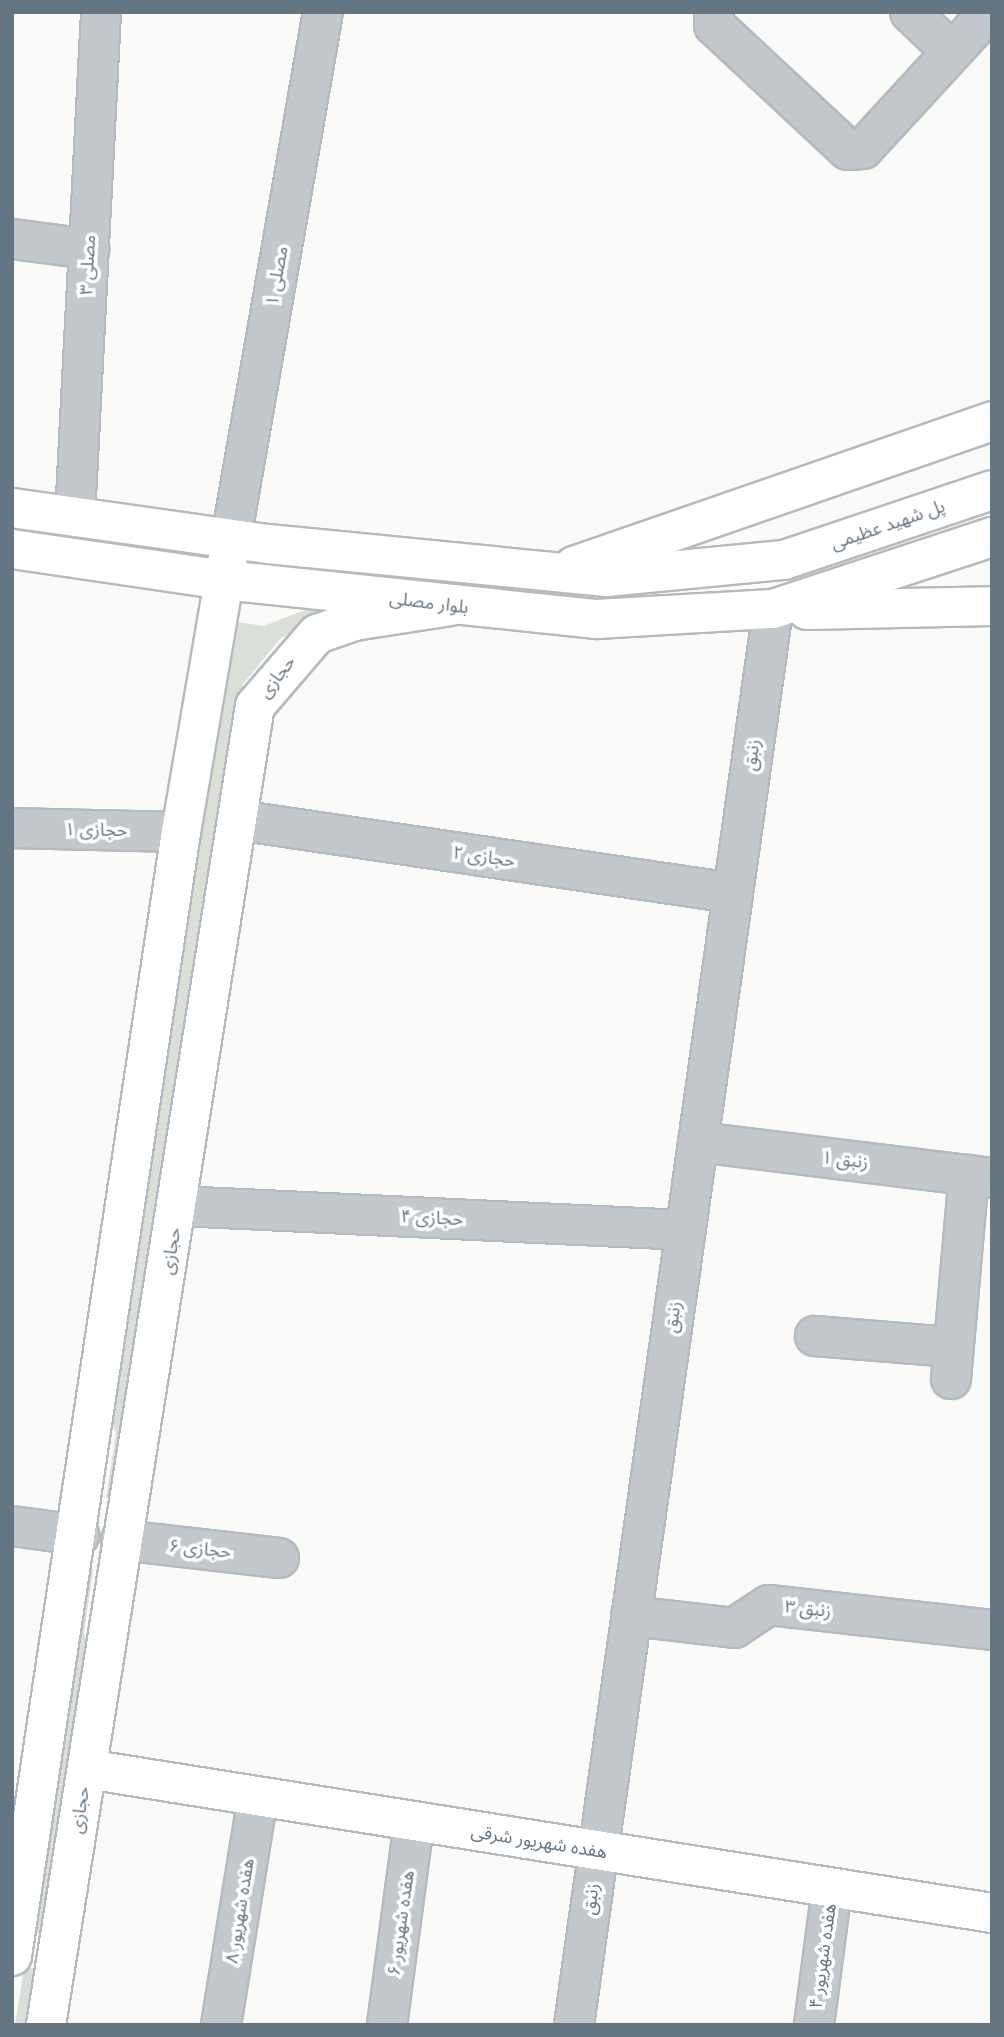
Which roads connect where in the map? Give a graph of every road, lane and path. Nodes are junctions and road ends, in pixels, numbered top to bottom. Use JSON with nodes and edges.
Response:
{"nodes":[{"id":1,"x":101,"y":12,"type":"edge"},
{"id":2,"x":323,"y":12,"type":"edge"},
{"id":3,"x":713,"y":12,"type":"edge"},
{"id":4,"x":909,"y":12,"type":"edge"},
{"id":5,"x":989,"y":12,"type":"edge"},
{"id":6,"x":952,"y":52,"type":"junction"},
{"id":7,"x":12,"y":239,"type":"edge"},
{"id":8,"x":89,"y":249,"type":"junction"},
{"id":9,"x":992,"y":421,"type":"edge"},
{"id":10,"x":992,"y":490,"type":"edge"},
{"id":11,"x":12,"y":508,"type":"edge"},
{"id":12,"x":75,"y":517,"type":"junction"},
{"id":13,"x":992,"y":537,"type":"edge"},
{"id":14,"x":231,"y":539,"type":"junction"},
{"id":15,"x":12,"y":549,"type":"edge"},
{"id":16,"x":550,"y":574,"type":"junction"},
{"id":17,"x":224,"y":580,"type":"junction"},
{"id":18,"x":451,"y":606,"type":"junction"},
{"id":19,"x":992,"y":606,"type":"edge"},
{"id":20,"x":773,"y":609,"type":"junction"},
{"id":21,"x":237,"y":820,"type":"junction"},
{"id":22,"x":12,"y":828,"type":"edge"},
{"id":23,"x":181,"y":832,"type":"junction"},
{"id":24,"x":732,"y":893,"type":"junction"},
{"id":25,"x":698,"y":1142,"type":"junction"},
{"id":26,"x":980,"y":1176,"type":"edge"},
{"id":27,"x":178,"y":1206,"type":"junction"},
{"id":28,"x":685,"y":1230,"type":"junction"},
{"id":29,"x":815,"y":1336,"type":"dead end"},
{"id":30,"x":12,"y":1526,"type":"edge"},
{"id":31,"x":79,"y":1535,"type":"junction"},
{"id":32,"x":121,"y":1540,"type":"junction"},
{"id":33,"x":279,"y":1558,"type":"dead end"},
{"id":34,"x":631,"y":1616,"type":"junction"},
{"id":35,"x":992,"y":1630,"type":"edge"},
{"id":36,"x":27,"y":1765,"type":"edge"},
{"id":37,"x":87,"y":1769,"type":"junction"},
{"id":38,"x":258,"y":1797,"type":"junction"},
{"id":39,"x":414,"y":1822,"type":"junction"},
{"id":40,"x":598,"y":1851,"type":"junction"},
{"id":41,"x":832,"y":1888,"type":"junction"},
{"id":42,"x":992,"y":1913,"type":"edge"},
{"id":43,"x":13,"y":1951,"type":"edge"},
{"id":44,"x":56,"y":1953,"type":"junction"},
{"id":45,"x":46,"y":2025,"type":"edge"},
{"id":46,"x":221,"y":2025,"type":"edge"},
{"id":47,"x":387,"y":2025,"type":"edge"},
{"id":48,"x":573,"y":2025,"type":"edge"},
{"id":49,"x":814,"y":2025,"type":"edge"}],
"edges":[{"from":1,"to":8,"type":"street","name":"مصلی ۳"},
{"from":2,"to":14,"type":"street","name":"مصلی ۱"},
{"from":3,"to":6,"type":"street"},
{"from":4,"to":6,"type":"street"},
{"from":5,"to":6,"type":"street"},
{"from":7,"to":8,"type":"street"},
{"from":8,"to":12,"type":"street","name":"مصلی ۳"},
{"from":9,"to":16,"type":"main road"},
{"from":10,"to":16,"type":"main road","name":"پل شهید عظیمی"},
{"from":11,"to":12,"type":"main road"},
{"from":12,"to":14,"type":"main road"},
{"from":13,"to":20,"type":"main road","name":"بلوار مصلی"},
{"from":14,"to":16,"type":"main road"},
{"from":14,"to":17,"type":"main road"},
{"from":15,"to":17,"type":"main road","name":"بلوار مصلی"},
{"from":17,"to":18,"type":"main road","name":"بلوار مصلی"},
{"from":17,"to":23,"type":"main road"},
{"from":18,"to":20,"type":"main road","name":"بلوار مصلی"},
{"from":18,"to":21,"type":"main road","name":"حجازی"},
{"from":19,"to":20,"type":"main road"},
{"from":20,"to":24,"type":"street","name":"زنبق"},
{"from":21,"to":24,"type":"street","name":"حجازی ۲"},
{"from":21,"to":27,"type":"main road","name":"حجازی"},
{"from":22,"to":23,"type":"street","name":"حجازی ۱"},
{"from":23,"to":31,"type":"main road"},
{"from":24,"to":25,"type":"street","name":"زنبق"},
{"from":25,"to":26,"type":"street","name":"زنبق ۱"},
{"from":25,"to":28,"type":"street","name":"زنبق"},
{"from":26,"to":29,"type":"street"},
{"from":27,"to":28,"type":"street","name":"حجازی ۴"},
{"from":27,"to":32,"type":"main road","name":"حجازی"},
{"from":28,"to":34,"type":"street","name":"زنبق"},
{"from":30,"to":31,"type":"street"},
{"from":31,"to":32,"type":"main road"},
{"from":31,"to":36,"type":"main road"},
{"from":32,"to":33,"type":"street","name":"حجازی ۶"},
{"from":32,"to":37,"type":"main road","name":"حجازی"},
{"from":34,"to":35,"type":"street","name":"زنبق ۳"},
{"from":34,"to":40,"type":"street","name":"زنبق"},
{"from":36,"to":43,"type":"main road"},
{"from":37,"to":38,"type":"main road","name":"هفده شهریور شرقی"},
{"from":37,"to":44,"type":"main road","name":"حجازی"},
{"from":38,"to":39,"type":"main road","name":"هفده شهریور شرقی"},
{"from":38,"to":46,"type":"street","name":"هفده شهریور ۸"},
{"from":39,"to":40,"type":"main road","name":"هفده شهریور شرقی"},
{"from":39,"to":47,"type":"street","name":"هفده شهریور ۶"},
{"from":40,"to":41,"type":"main road","name":"هفده شهریور شرقی"},
{"from":40,"to":48,"type":"street","name":"زنبق"},
{"from":41,"to":42,"type":"main road","name":"هفده شهریور شرقی"},
{"from":41,"to":49,"type":"street","name":"هفده شهریور ۴"},
{"from":43,"to":44,"type":"main road"},
{"from":44,"to":45,"type":"main road","name":"حجازی"}]}
